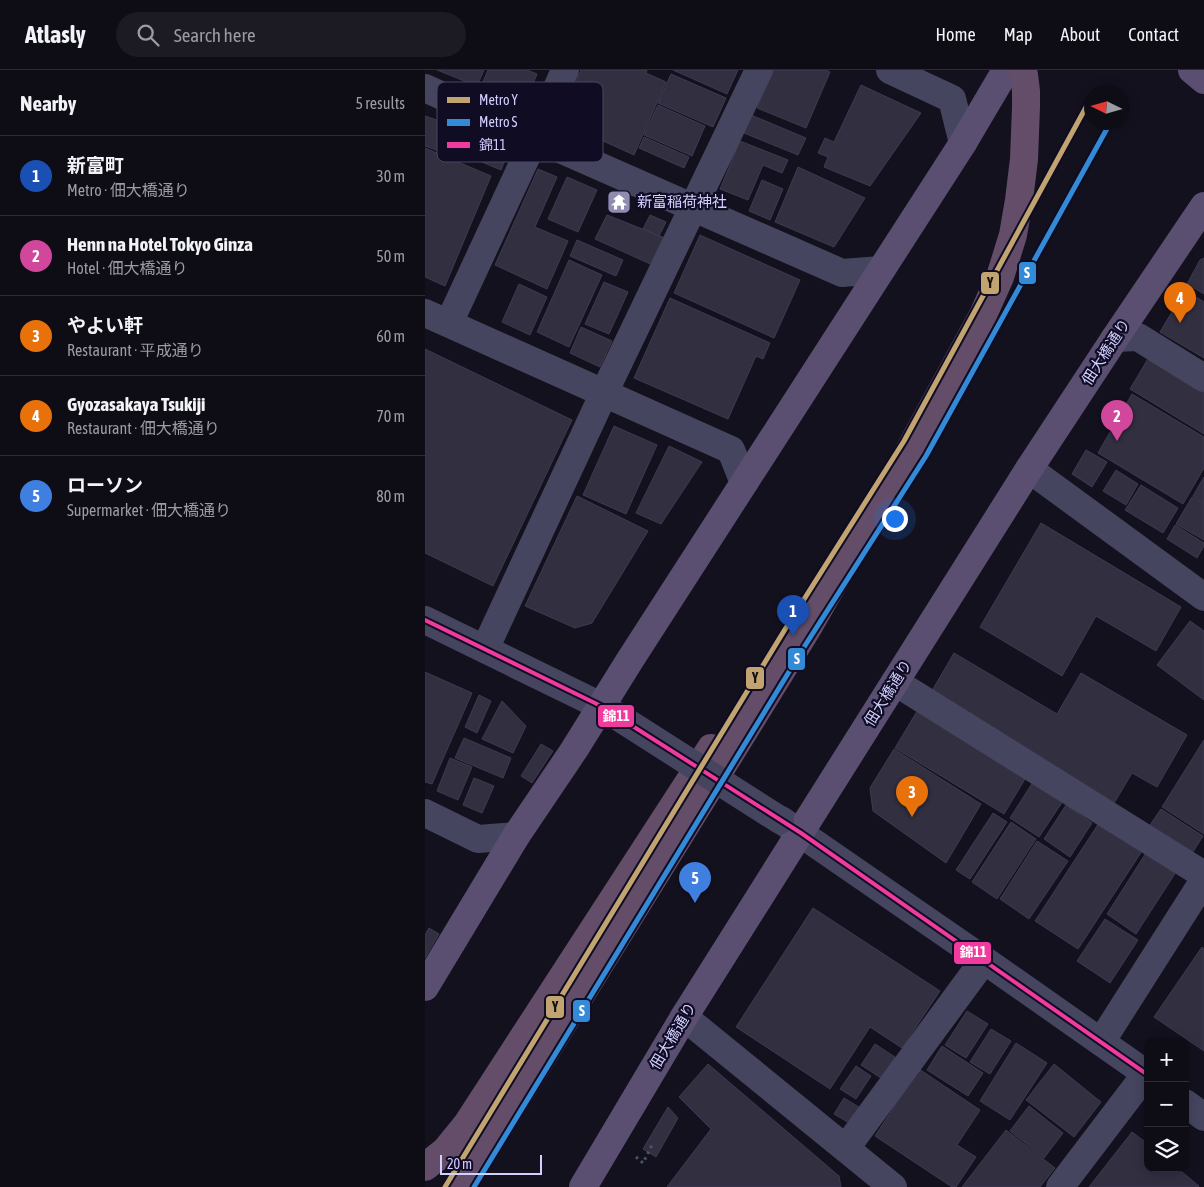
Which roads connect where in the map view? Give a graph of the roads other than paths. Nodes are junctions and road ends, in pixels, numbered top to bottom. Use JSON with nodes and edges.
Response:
{"nodes":[{"id":1,"x":565,"y":70,"type":"edge"},
{"id":2,"x":759,"y":70,"type":"edge"},
{"id":3,"x":890,"y":70,"type":"edge"},
{"id":4,"x":1006,"y":70,"type":"edge"},
{"id":5,"x":1022,"y":70,"type":"edge"},
{"id":6,"x":1192,"y":70,"type":"edge"},
{"id":7,"x":1204,"y":80,"type":"edge"},
{"id":8,"x":560,"y":82,"type":"edge"},
{"id":9,"x":425,"y":88,"type":"edge"},
{"id":10,"x":437,"y":93,"type":"edge"},
{"id":11,"x":963,"y":143,"type":"junction"},
{"id":12,"x":522,"y":162,"type":"edge"},
{"id":13,"x":589,"y":162,"type":"edge"},
{"id":14,"x":1204,"y":206,"type":"edge"},
{"id":15,"x":693,"y":208,"type":"junction"},
{"id":16,"x":881,"y":270,"type":"junction"},
{"id":17,"x":437,"y":318,"type":"edge"},
{"id":18,"x":1115,"y":338,"type":"junction"},
{"id":19,"x":1204,"y":378,"type":"edge"},
{"id":20,"x":604,"y":393,"type":"junction"},
{"id":21,"x":903,"y":462,"type":"junction"},
{"id":22,"x":1029,"y":469,"type":"junction"},
{"id":23,"x":744,"y":483,"type":"junction"},
{"id":24,"x":1204,"y":597,"type":"edge"},
{"id":25,"x":425,"y":620,"type":"edge"},
{"id":26,"x":485,"y":649,"type":"junction"},
{"id":27,"x":895,"y":682,"type":"junction"},
{"id":28,"x":609,"y":711,"type":"junction"},
{"id":29,"x":425,"y":813,"type":"edge"},
{"id":30,"x":790,"y":826,"type":"junction"},
{"id":31,"x":516,"y":836,"type":"junction"},
{"id":32,"x":1204,"y":876,"type":"edge"},
{"id":33,"x":1204,"y":880,"type":"edge"},
{"id":34,"x":984,"y":960,"type":"junction"},
{"id":35,"x":425,"y":987,"type":"edge"},
{"id":36,"x":684,"y":1017,"type":"junction"},
{"id":37,"x":1101,"y":1042,"type":"junction"},
{"id":38,"x":1144,"y":1073,"type":"edge"},
{"id":39,"x":1144,"y":1079,"type":"edge"},
{"id":40,"x":1189,"y":1106,"type":"edge"},
{"id":41,"x":1204,"y":1117,"type":"edge"},
{"id":42,"x":846,"y":1148,"type":"junction"},
{"id":43,"x":425,"y":1167,"type":"edge"},
{"id":44,"x":462,"y":1187,"type":"edge"},
{"id":45,"x":583,"y":1187,"type":"edge"},
{"id":46,"x":893,"y":1187,"type":"edge"},
{"id":47,"x":1060,"y":1187,"type":"edge"}],
"edges":[{"from":1,"to":8,"type":"street"},
{"from":2,"to":15,"type":"street"},
{"from":3,"to":11,"type":"street"},
{"from":4,"to":11,"type":"main road"},
{"from":5,"to":21,"type":"highway"},
{"from":6,"to":7,"type":"main road"},
{"from":9,"to":10,"type":"street"},
{"from":11,"to":16,"type":"main road"},
{"from":12,"to":17,"type":"street"},
{"from":13,"to":15,"type":"street"},
{"from":14,"to":18,"type":"main road","name":"佃大橋通り"},
{"from":15,"to":16,"type":"street"},
{"from":15,"to":20,"type":"street"},
{"from":16,"to":23,"type":"main road"},
{"from":17,"to":20,"type":"street"},
{"from":18,"to":19,"type":"street"},
{"from":18,"to":22,"type":"main road","name":"佃大橋通り"},
{"from":20,"to":23,"type":"street"},
{"from":20,"to":26,"type":"street"},
{"from":21,"to":43,"type":"highway"},
{"from":21,"to":44,"type":"highway"},
{"from":22,"to":24,"type":"street"},
{"from":22,"to":27,"type":"main road","name":"佃大橋通り"},
{"from":23,"to":28,"type":"main road"},
{"from":25,"to":26,"type":"street"},
{"from":26,"to":28,"type":"street"},
{"from":27,"to":30,"type":"main road","name":"佃大橋通り"},
{"from":27,"to":32,"type":"street"},
{"from":28,"to":30,"type":"street","bridge":true},
{"from":28,"to":31,"type":"main road"},
{"from":29,"to":31,"type":"street"},
{"from":30,"to":34,"type":"street"},
{"from":30,"to":36,"type":"main road","name":"佃大橋通り"},
{"from":31,"to":35,"type":"main road"},
{"from":33,"to":37,"type":"street"},
{"from":34,"to":37,"type":"street"},
{"from":34,"to":42,"type":"street"},
{"from":36,"to":42,"type":"street"},
{"from":36,"to":45,"type":"main road","name":"佃大橋通り"},
{"from":37,"to":38,"type":"street"},
{"from":39,"to":47,"type":"street"},
{"from":40,"to":41,"type":"street"},
{"from":42,"to":46,"type":"street"}]}
